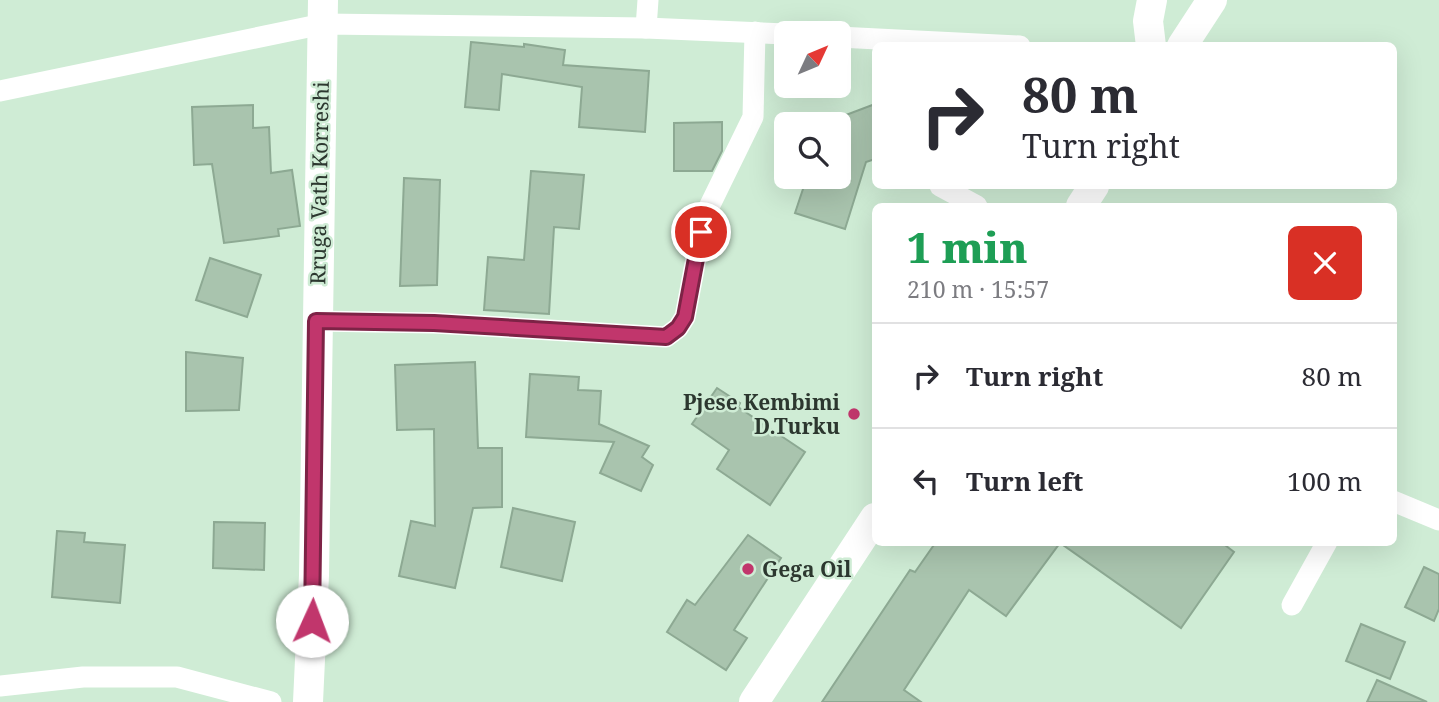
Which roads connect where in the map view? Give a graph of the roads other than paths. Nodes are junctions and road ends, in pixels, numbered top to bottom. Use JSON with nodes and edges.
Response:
{"nodes":[{"id":1,"x":648,"y":0,"type":"edge"},
{"id":2,"x":1152,"y":0,"type":"edge"},
{"id":3,"x":1212,"y":0,"type":"edge"},
{"id":4,"x":323,"y":12,"type":"edge"},
{"id":5,"x":646,"y":28,"type":"junction"},
{"id":6,"x":755,"y":32,"type":"junction"},
{"id":7,"x":774,"y":33,"type":"edge"},
{"id":8,"x":851,"y":38,"type":"edge"},
{"id":9,"x":939,"y":42,"type":"edge"},
{"id":10,"x":1151,"y":42,"type":"edge"},
{"id":11,"x":1185,"y":42,"type":"edge"},
{"id":12,"x":0,"y":91,"type":"edge"},
{"id":13,"x":946,"y":189,"type":"edge"},
{"id":14,"x":971,"y":203,"type":"edge"},
{"id":15,"x":316,"y":321,"type":"junction"},
{"id":16,"x":1397,"y":504,"type":"edge"},
{"id":17,"x":1439,"y":520,"type":"edge"},
{"id":18,"x":872,"y":523,"type":"edge"},
{"id":19,"x":1325,"y":546,"type":"edge"},
{"id":20,"x":1292,"y":605,"type":"dead end"},
{"id":21,"x":0,"y":686,"type":"edge"},
{"id":22,"x":271,"y":702,"type":"edge"},
{"id":23,"x":308,"y":702,"type":"edge"},
{"id":24,"x":754,"y":702,"type":"edge"}],
"edges":[{"from":1,"to":5,"type":"street"},
{"from":2,"to":10,"type":"main road"},
{"from":3,"to":11,"type":"main road"},
{"from":4,"to":5,"type":"street"},
{"from":4,"to":12,"type":"street"},
{"from":4,"to":15,"type":"main road","name":"Rruga Vath Korreshi"},
{"from":5,"to":6,"type":"street"},
{"from":6,"to":7,"type":"street"},
{"from":6,"to":15,"type":"street"},
{"from":8,"to":9,"type":"street"},
{"from":13,"to":14,"type":"street"},
{"from":15,"to":23,"type":"main road","name":"Rruga Vath Korreshi"},
{"from":16,"to":17,"type":"street"},
{"from":18,"to":24,"type":"main road"},
{"from":19,"to":20,"type":"street"},
{"from":21,"to":22,"type":"street"}]}
